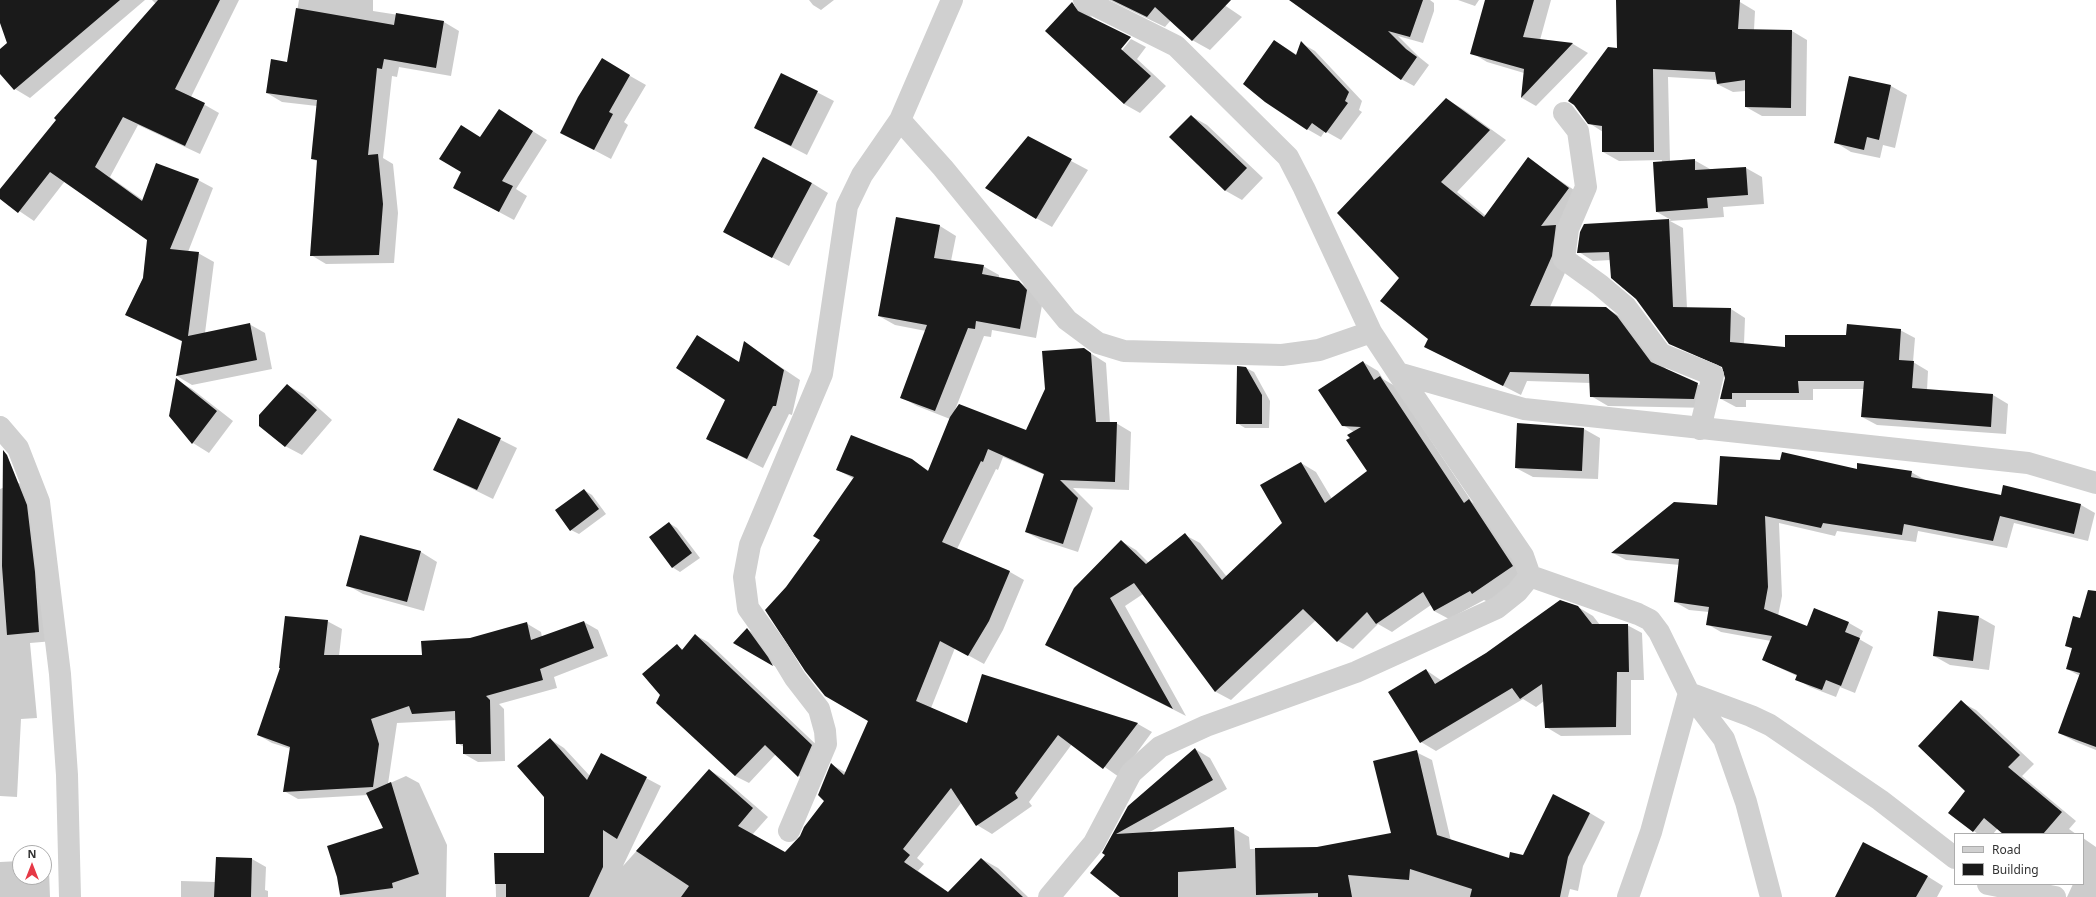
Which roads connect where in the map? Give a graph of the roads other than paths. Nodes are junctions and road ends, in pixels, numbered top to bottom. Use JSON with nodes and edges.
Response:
{"nodes":[{"id":1,"x":952,"y":0,"type":"edge"},
{"id":2,"x":1084,"y":0,"type":"edge"},
{"id":3,"x":1564,"y":113,"type":"dead end"},
{"id":4,"x":900,"y":120,"type":"junction"},
{"id":5,"x":1372,"y":332,"type":"junction"},
{"id":6,"x":1398,"y":373,"type":"junction"},
{"id":7,"x":0,"y":427,"type":"edge"},
{"id":8,"x":1700,"y":429,"type":"junction"},
{"id":9,"x":2096,"y":483,"type":"edge"},
{"id":10,"x":1530,"y":576,"type":"junction"},
{"id":11,"x":1689,"y":693,"type":"junction"},
{"id":12,"x":789,"y":831,"type":"dead end"},
{"id":13,"x":1954,"y":857,"type":"edge"},
{"id":14,"x":1993,"y":885,"type":"edge"},
{"id":15,"x":70,"y":897,"type":"edge"},
{"id":16,"x":1049,"y":897,"type":"edge"},
{"id":17,"x":1628,"y":897,"type":"edge"},
{"id":18,"x":1771,"y":897,"type":"edge"},
{"id":19,"x":2055,"y":897,"type":"edge"}],
"edges":[{"from":1,"to":4,"type":"street"},
{"from":2,"to":5,"type":"street"},
{"from":3,"to":8,"type":"street"},
{"from":4,"to":5,"type":"street"},
{"from":4,"to":12,"type":"street"},
{"from":5,"to":6,"type":"street"},
{"from":6,"to":8,"type":"street"},
{"from":6,"to":10,"type":"street"},
{"from":7,"to":15,"type":"street"},
{"from":8,"to":9,"type":"street"},
{"from":10,"to":11,"type":"street"},
{"from":10,"to":16,"type":"street"},
{"from":11,"to":13,"type":"street"},
{"from":11,"to":17,"type":"street"},
{"from":11,"to":18,"type":"street"},
{"from":14,"to":19,"type":"street"}]}
